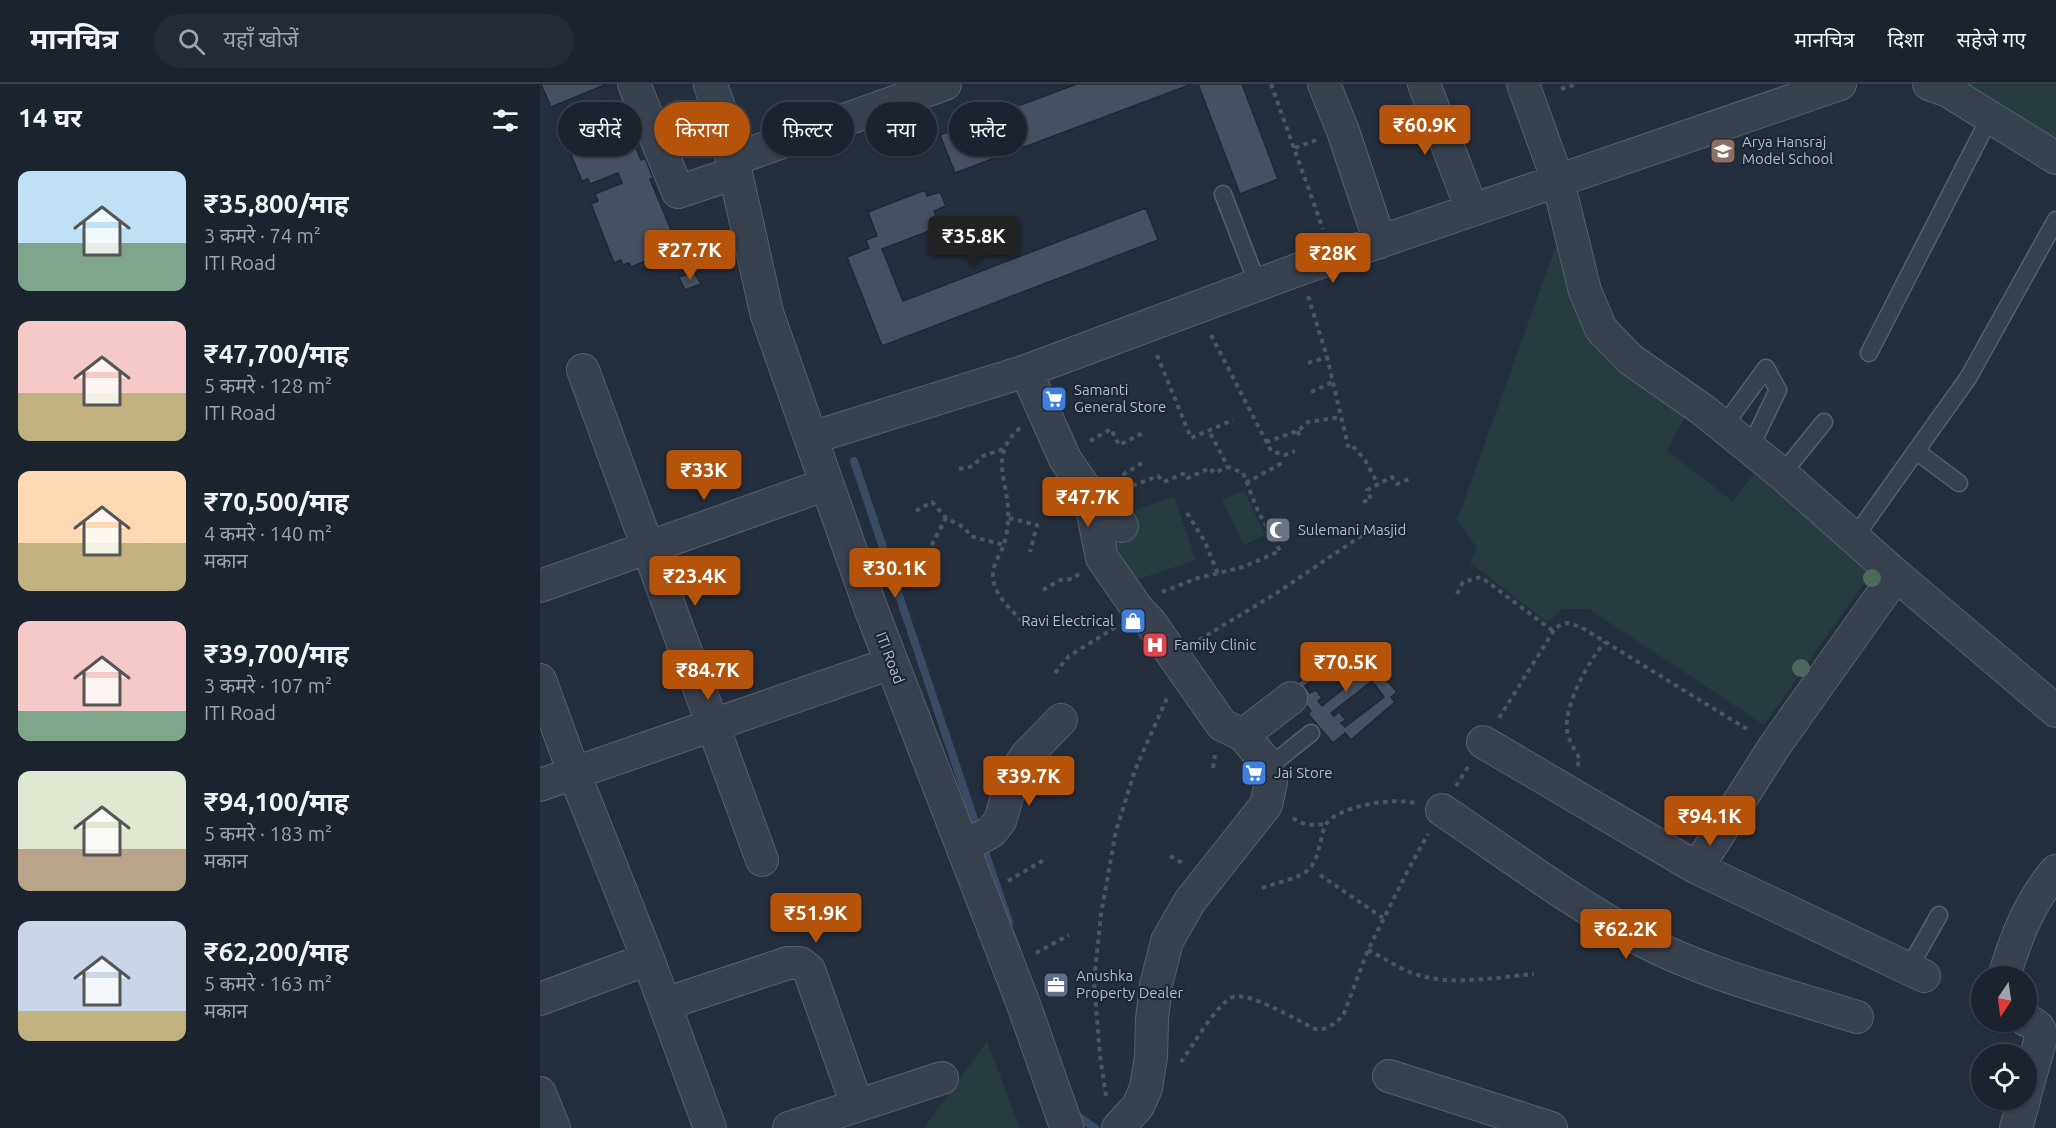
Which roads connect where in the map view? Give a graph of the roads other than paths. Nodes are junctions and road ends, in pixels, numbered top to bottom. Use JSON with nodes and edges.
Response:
{"nodes":[{"id":1,"x":634,"y":84,"type":"edge"},
{"id":2,"x":710,"y":84,"type":"edge"},
{"id":3,"x":945,"y":84,"type":"edge"},
{"id":4,"x":1424,"y":84,"type":"edge"},
{"id":5,"x":1523,"y":84,"type":"edge"},
{"id":6,"x":1840,"y":84,"type":"edge"},
{"id":7,"x":1929,"y":84,"type":"edge"},
{"id":8,"x":1329,"y":85,"type":"edge"},
{"id":9,"x":1990,"y":117,"type":"junction"},
{"id":10,"x":2056,"y":158,"type":"edge"},
{"id":11,"x":734,"y":167,"type":"junction"},
{"id":12,"x":1558,"y":180,"type":"junction"},
{"id":13,"x":1223,"y":194,"type":"dead end"},
{"id":14,"x":1472,"y":210,"type":"junction"},
{"id":15,"x":2056,"y":220,"type":"edge"},
{"id":16,"x":1380,"y":242,"type":"junction"},
{"id":17,"x":1258,"y":285,"type":"junction"},
{"id":18,"x":1869,"y":353,"type":"dead end"},
{"id":19,"x":583,"y":370,"type":"dead end"},
{"id":20,"x":1026,"y":371,"type":"junction"},
{"id":21,"x":1824,"y":422,"type":"dead end"},
{"id":22,"x":1723,"y":427,"type":"junction"},
{"id":23,"x":811,"y":438,"type":"junction"},
{"id":24,"x":1750,"y":448,"type":"junction"},
{"id":25,"x":1916,"y":450,"type":"junction"},
{"id":26,"x":1782,"y":474,"type":"junction"},
{"id":27,"x":1959,"y":483,"type":"dead end"},
{"id":28,"x":827,"y":484,"type":"junction"},
{"id":29,"x":1089,"y":494,"type":"junction"},
{"id":30,"x":1122,"y":526,"type":"dead end"},
{"id":31,"x":1854,"y":538,"type":"junction"},
{"id":32,"x":647,"y":548,"type":"junction"},
{"id":33,"x":1896,"y":575,"type":"junction"},
{"id":34,"x":540,"y":586,"type":"edge"},
{"id":35,"x":892,"y":663,"type":"junction"},
{"id":36,"x":540,"y":680,"type":"edge"},
{"id":37,"x":1291,"y":698,"type":"dead end"},
{"id":38,"x":2056,"y":711,"type":"edge"},
{"id":39,"x":1061,"y":720,"type":"dead end"},
{"id":40,"x":712,"y":725,"type":"junction"},
{"id":41,"x":1311,"y":732,"type":"dead end"},
{"id":42,"x":1243,"y":735,"type":"junction"},
{"id":43,"x":1483,"y":742,"type":"road end"},
{"id":44,"x":1266,"y":769,"type":"junction"},
{"id":45,"x":574,"y":773,"type":"junction"},
{"id":46,"x":540,"y":785,"type":"edge"},
{"id":47,"x":1442,"y":810,"type":"road end"},
{"id":48,"x":963,"y":847,"type":"junction"},
{"id":49,"x":762,"y":860,"type":"dead end"},
{"id":50,"x":1697,"y":868,"type":"junction"},
{"id":51,"x":2054,"y":876,"type":"edge"},
{"id":52,"x":1939,"y":915,"type":"dead end"},
{"id":53,"x":648,"y":958,"type":"junction"},
{"id":54,"x":2007,"y":966,"type":"edge"},
{"id":55,"x":1916,"y":972,"type":"joint"},
{"id":56,"x":540,"y":999,"type":"edge"},
{"id":57,"x":665,"y":1004,"type":"junction"},
{"id":58,"x":1857,"y":1017,"type":"dead end"},
{"id":59,"x":2037,"y":1026,"type":"edge"},
{"id":60,"x":2037,"y":1052,"type":"edge"},
{"id":61,"x":1389,"y":1076,"type":"dead end"},
{"id":62,"x":942,"y":1078,"type":"dead end"},
{"id":63,"x":540,"y":1093,"type":"edge"},
{"id":64,"x":857,"y":1105,"type":"junction"},
{"id":65,"x":2021,"y":1110,"type":"edge"},
{"id":66,"x":1066,"y":1124,"type":"edge"},
{"id":67,"x":554,"y":1128,"type":"edge"},
{"id":68,"x":710,"y":1128,"type":"edge"},
{"id":69,"x":789,"y":1128,"type":"edge"},
{"id":70,"x":1118,"y":1128,"type":"edge"},
{"id":71,"x":1551,"y":1128,"type":"edge"},
{"id":72,"x":2016,"y":1128,"type":"edge"}],
"edges":[{"from":1,"to":11,"type":"street"},
{"from":2,"to":11,"type":"street","name":"ITI Road"},
{"from":3,"to":11,"type":"street"},
{"from":4,"to":14,"type":"street"},
{"from":5,"to":12,"type":"street"},
{"from":6,"to":12,"type":"street"},
{"from":7,"to":9,"type":"street"},
{"from":8,"to":16,"type":"street"},
{"from":9,"to":10,"type":"street"},
{"from":9,"to":18,"type":"lane"},
{"from":11,"to":23,"type":"street","name":"ITI Road"},
{"from":12,"to":14,"type":"street"},
{"from":12,"to":22,"type":"street"},
{"from":13,"to":17,"type":"lane"},
{"from":14,"to":16,"type":"street"},
{"from":15,"to":25,"type":"lane"},
{"from":16,"to":17,"type":"street"},
{"from":17,"to":20,"type":"street"},
{"from":19,"to":32,"type":"street"},
{"from":20,"to":23,"type":"street"},
{"from":20,"to":29,"type":"street"},
{"from":21,"to":26,"type":"lane"},
{"from":22,"to":24,"type":"street"},
{"from":22,"to":24,"type":"lane"},
{"from":23,"to":28,"type":"street","name":"ITI Road"},
{"from":24,"to":26,"type":"street"},
{"from":25,"to":27,"type":"lane"},
{"from":25,"to":31,"type":"lane"},
{"from":26,"to":31,"type":"street"},
{"from":28,"to":32,"type":"street"},
{"from":28,"to":35,"type":"street","name":"ITI Road"},
{"from":29,"to":30,"type":"street"},
{"from":29,"to":42,"type":"street"},
{"from":31,"to":33,"type":"street"},
{"from":32,"to":34,"type":"street"},
{"from":32,"to":40,"type":"street"},
{"from":33,"to":38,"type":"street"},
{"from":33,"to":50,"type":"street"},
{"from":35,"to":40,"type":"street"},
{"from":35,"to":48,"type":"street","name":"ITI Road"},
{"from":36,"to":45,"type":"street"},
{"from":37,"to":42,"type":"street"},
{"from":39,"to":48,"type":"street"},
{"from":40,"to":45,"type":"street"},
{"from":40,"to":49,"type":"street"},
{"from":41,"to":44,"type":"lane"},
{"from":42,"to":44,"type":"street"},
{"from":43,"to":50,"type":"street"},
{"from":44,"to":70,"type":"street"},
{"from":45,"to":46,"type":"street"},
{"from":45,"to":53,"type":"street"},
{"from":47,"to":58,"type":"street"},
{"from":48,"to":66,"type":"street","name":"ITI Road"},
{"from":50,"to":55,"type":"street"},
{"from":51,"to":54,"type":"street"},
{"from":52,"to":55,"type":"lane"},
{"from":53,"to":56,"type":"street"},
{"from":53,"to":57,"type":"street"},
{"from":57,"to":64,"type":"street"},
{"from":57,"to":68,"type":"street"},
{"from":59,"to":60,"type":"street"},
{"from":61,"to":71,"type":"street"},
{"from":62,"to":64,"type":"street"},
{"from":63,"to":67,"type":"street"},
{"from":64,"to":69,"type":"street"},
{"from":65,"to":72,"type":"street"}]}
